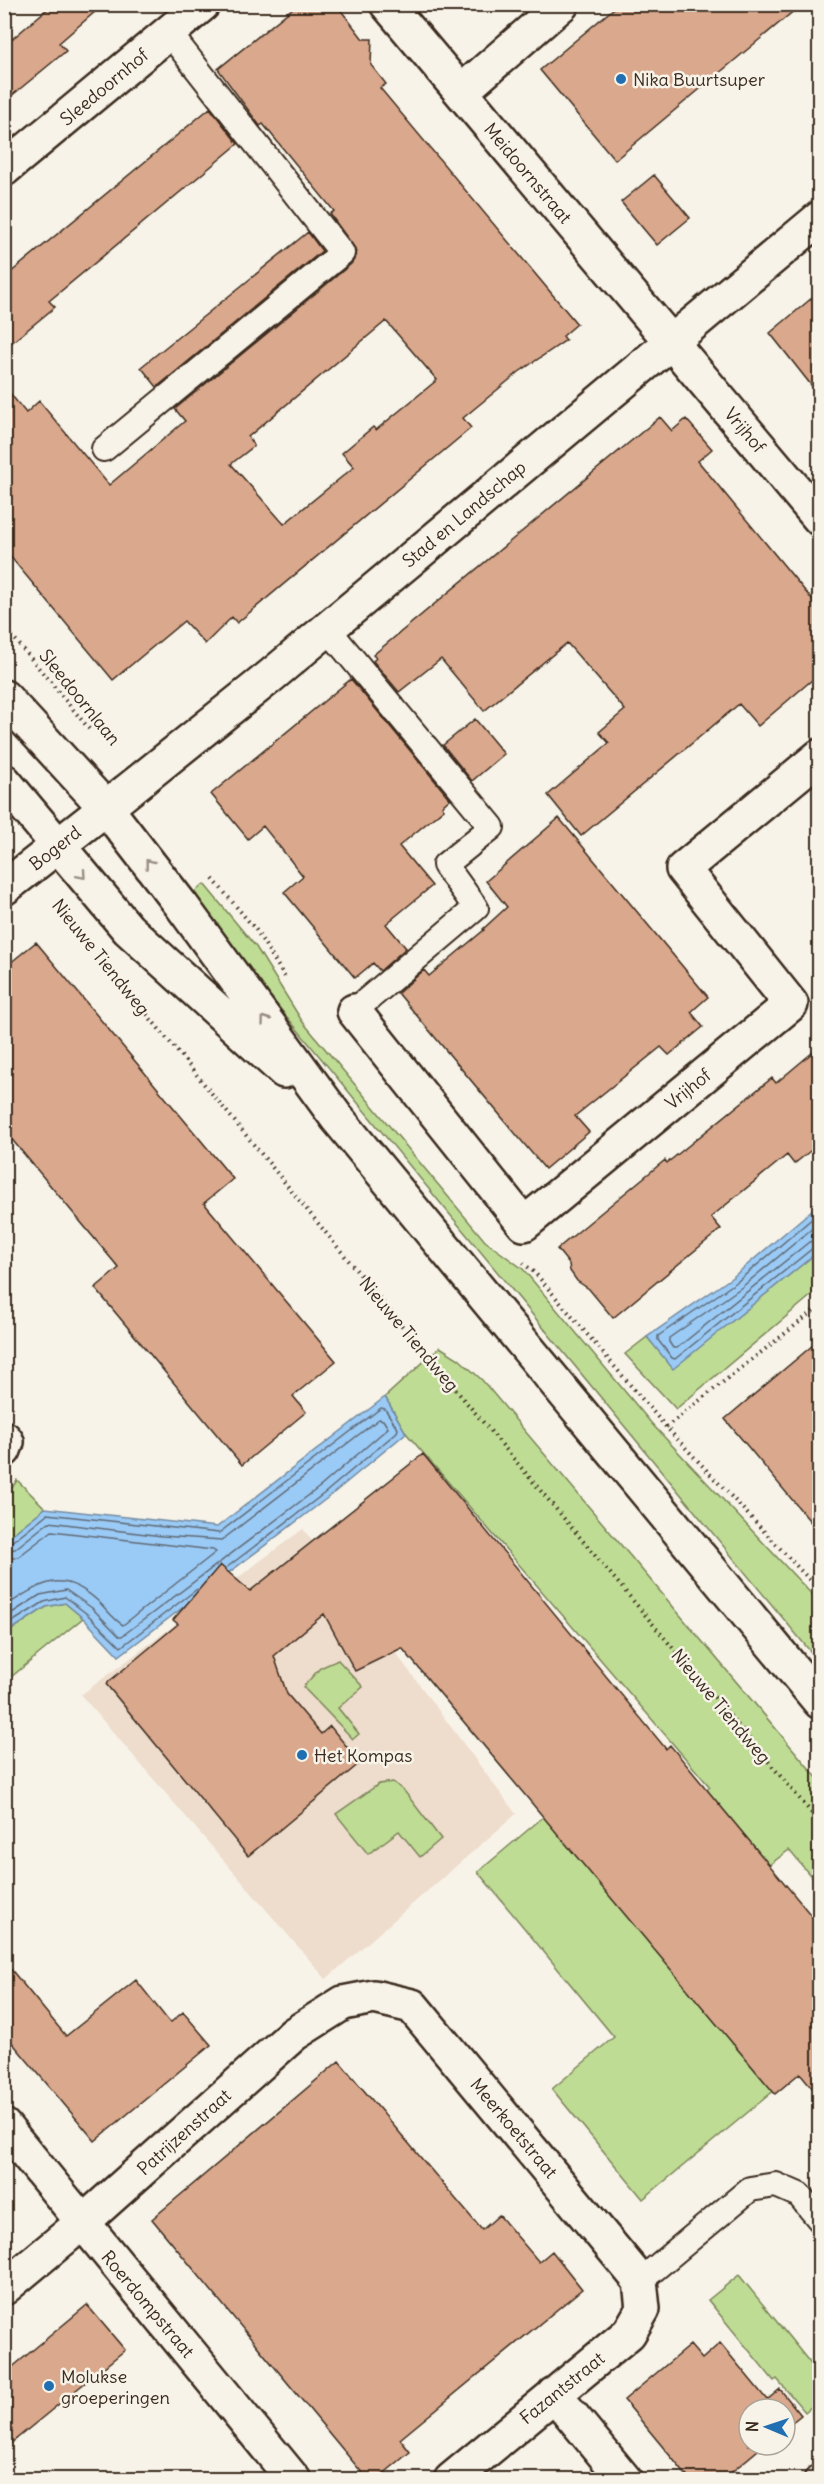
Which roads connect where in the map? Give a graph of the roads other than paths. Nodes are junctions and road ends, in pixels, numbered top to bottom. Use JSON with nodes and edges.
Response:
{"nodes":[{"id":1,"x":203,"y":4,"type":"edge"},
{"id":2,"x":387,"y":4,"type":"edge"},
{"id":3,"x":562,"y":4,"type":"edge"},
{"id":4,"x":169,"y":33,"type":"junction"},
{"id":5,"x":461,"y":92,"type":"junction"},
{"id":6,"x":4,"y":169,"type":"edge"},
{"id":7,"x":819,"y":218,"type":"edge"},
{"id":8,"x":670,"y":341,"type":"junction"},
{"id":9,"x":104,"y":449,"type":"dead end"},
{"id":10,"x":819,"y":519,"type":"edge"},
{"id":11,"x":327,"y":628,"type":"junction"},
{"id":12,"x":4,"y":697,"type":"edge"},
{"id":13,"x":819,"y":756,"type":"edge"},
{"id":14,"x":4,"y":782,"type":"edge"},
{"id":15,"x":106,"y":808,"type":"junction"},
{"id":16,"x":57,"y":846,"type":"junction"},
{"id":17,"x":4,"y":888,"type":"edge"},
{"id":18,"x":354,"y":1011,"type":"joint"},
{"id":19,"x":337,"y":1118,"type":"junction"},
{"id":20,"x":4,"y":1438,"type":"edge"},
{"id":21,"x":4,"y":1450,"type":"edge"},
{"id":22,"x":819,"y":1702,"type":"edge"},
{"id":23,"x":374,"y":1997,"type":"joint"},
{"id":24,"x":4,"y":2126,"type":"edge"},
{"id":25,"x":819,"y":2220,"type":"edge"},
{"id":26,"x":82,"y":2223,"type":"junction"},
{"id":27,"x":640,"y":2281,"type":"junction"},
{"id":28,"x":4,"y":2288,"type":"edge"},
{"id":29,"x":554,"y":2394,"type":"junction"},
{"id":30,"x":819,"y":2476,"type":"edge"},
{"id":31,"x":294,"y":2480,"type":"edge"},
{"id":32,"x":451,"y":2480,"type":"edge"},
{"id":33,"x":625,"y":2480,"type":"edge"},
{"id":34,"x":816,"y":2480,"type":"edge"}],
"edges":[{"from":1,"to":4,"type":"street","name":"Sleedoornhof"},
{"from":2,"to":5,"type":"street","name":"Meidoornstraat"},
{"from":3,"to":5,"type":"street"},
{"from":4,"to":6,"type":"street","name":"Sleedoornhof"},
{"from":4,"to":9,"type":"lane"},
{"from":5,"to":8,"type":"street","name":"Meidoornstraat"},
{"from":7,"to":8,"type":"street","name":"Stad en Landschap"},
{"from":8,"to":10,"type":"street","name":"Vrijhof"},
{"from":8,"to":11,"type":"street","name":"Stad en Landschap"},
{"from":11,"to":15,"type":"street","name":"Stad en Landschap"},
{"from":11,"to":18,"type":"lane"},
{"from":12,"to":15,"type":"street","name":"Nieuwe Tiendweg"},
{"from":13,"to":18,"type":"street","name":"Vrijhof"},
{"from":14,"to":16,"type":"street","name":"Nieuwe Tiendweg"},
{"from":15,"to":16,"type":"street","name":"Bogerd"},
{"from":19,"to":15,"type":"street","name":"Nieuwe Tiendweg","one_way":true},
{"from":16,"to":17,"type":"street","name":"Bogerd"},
{"from":16,"to":19,"type":"street","name":"Nieuwe Tiendweg","one_way":true},
{"from":19,"to":22,"type":"street","name":"Nieuwe Tiendweg"},
{"from":20,"to":21,"type":"street"},
{"from":23,"to":26,"type":"street","name":"Patrijzenstraat"},
{"from":23,"to":27,"type":"street","name":"Meerkoetstraat"},
{"from":24,"to":26,"type":"street","name":"Roerdompstraat"},
{"from":25,"to":27,"type":"lane"},
{"from":26,"to":28,"type":"street","name":"Patrijzenstraat"},
{"from":26,"to":31,"type":"street","name":"Roerdompstraat"},
{"from":27,"to":29,"type":"street","name":"Fazantstraat"},
{"from":29,"to":32,"type":"street","name":"Fazantstraat"},
{"from":29,"to":33,"type":"street"},
{"from":30,"to":34,"type":"lane"}]}
